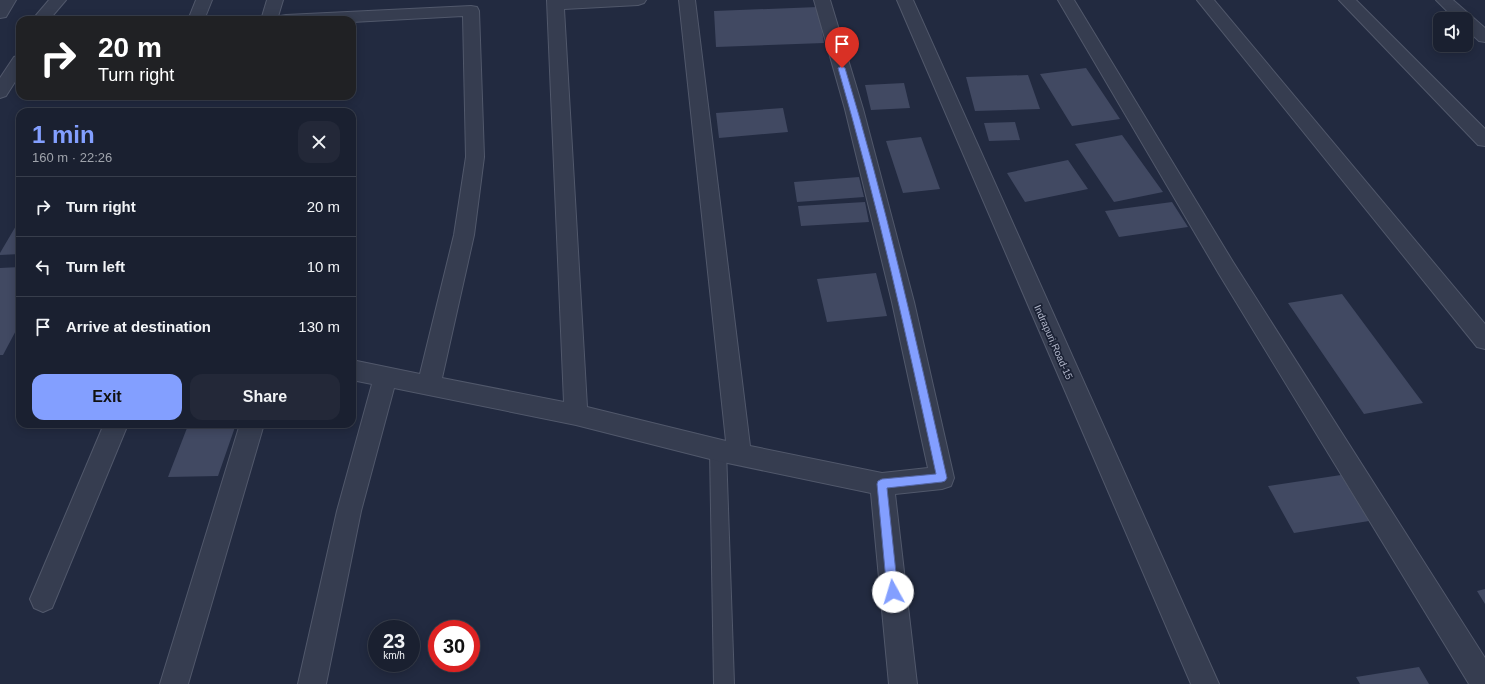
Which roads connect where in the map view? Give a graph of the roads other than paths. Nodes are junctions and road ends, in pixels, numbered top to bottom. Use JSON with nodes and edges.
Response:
{"nodes":[{"id":1,"x":8,"y":0,"type":"edge"},
{"id":2,"x":58,"y":0,"type":"edge"},
{"id":3,"x":204,"y":0,"type":"edge"},
{"id":4,"x":274,"y":0,"type":"edge"},
{"id":5,"x":621,"y":0,"type":"edge"},
{"id":6,"x":638,"y":0,"type":"edge"},
{"id":7,"x":687,"y":0,"type":"edge"},
{"id":8,"x":822,"y":0,"type":"edge"},
{"id":9,"x":905,"y":0,"type":"edge"},
{"id":10,"x":1066,"y":0,"type":"edge"},
{"id":11,"x":1205,"y":0,"type":"edge"},
{"id":12,"x":1347,"y":0,"type":"edge"},
{"id":13,"x":1444,"y":0,"type":"edge"},
{"id":14,"x":555,"y":2,"type":"edge"},
{"id":15,"x":381,"y":8,"type":"edge"},
{"id":16,"x":1458,"y":12,"type":"edge"},
{"id":17,"x":0,"y":13,"type":"edge"},
{"id":18,"x":43,"y":16,"type":"edge"},
{"id":19,"x":198,"y":16,"type":"edge"},
{"id":20,"x":270,"y":16,"type":"edge"},
{"id":21,"x":318,"y":16,"type":"edge"},
{"id":22,"x":1473,"y":26,"type":"edge"},
{"id":23,"x":1485,"y":37,"type":"edge"},
{"id":24,"x":16,"y":67,"type":"edge"},
{"id":25,"x":0,"y":92,"type":"edge"},
{"id":26,"x":1485,"y":140,"type":"edge"},
{"id":27,"x":1485,"y":340,"type":"edge"},
{"id":28,"x":356,"y":371,"type":"edge"},
{"id":29,"x":386,"y":376,"type":"junction"},
{"id":30,"x":429,"y":384,"type":"junction"},
{"id":31,"x":576,"y":415,"type":"junction"},
{"id":32,"x":114,"y":428,"type":"edge"},
{"id":33,"x":251,"y":428,"type":"edge"},
{"id":34,"x":729,"y":452,"type":"junction"},
{"id":35,"x":882,"y":484,"type":"junction"},
{"id":36,"x":43,"y":599,"type":"dead end"},
{"id":37,"x":174,"y":684,"type":"edge"},
{"id":38,"x":312,"y":684,"type":"edge"},
{"id":39,"x":724,"y":684,"type":"edge"},
{"id":40,"x":903,"y":684,"type":"edge"},
{"id":41,"x":1205,"y":684,"type":"edge"},
{"id":42,"x":1485,"y":684,"type":"edge"}],
"edges":[{"from":1,"to":17,"type":"street"},
{"from":2,"to":18,"type":"street"},
{"from":3,"to":19,"type":"street"},
{"from":4,"to":20,"type":"street"},
{"from":5,"to":6,"type":"street"},
{"from":5,"to":14,"type":"street"},
{"from":7,"to":34,"type":"street"},
{"from":8,"to":35,"type":"street"},
{"from":9,"to":41,"type":"street","name":"Indrapuri,Road-15"},
{"from":10,"to":42,"type":"street"},
{"from":11,"to":27,"type":"street"},
{"from":12,"to":26,"type":"street"},
{"from":13,"to":16,"type":"street"},
{"from":14,"to":31,"type":"street"},
{"from":15,"to":21,"type":"street"},
{"from":15,"to":30,"type":"street"},
{"from":22,"to":23,"type":"street"},
{"from":24,"to":25,"type":"street"},
{"from":28,"to":29,"type":"street"},
{"from":29,"to":30,"type":"street"},
{"from":29,"to":38,"type":"street"},
{"from":30,"to":31,"type":"street"},
{"from":31,"to":34,"type":"street"},
{"from":32,"to":36,"type":"street"},
{"from":33,"to":37,"type":"street"},
{"from":34,"to":35,"type":"street"},
{"from":34,"to":39,"type":"lane"},
{"from":35,"to":40,"type":"street"}]}
